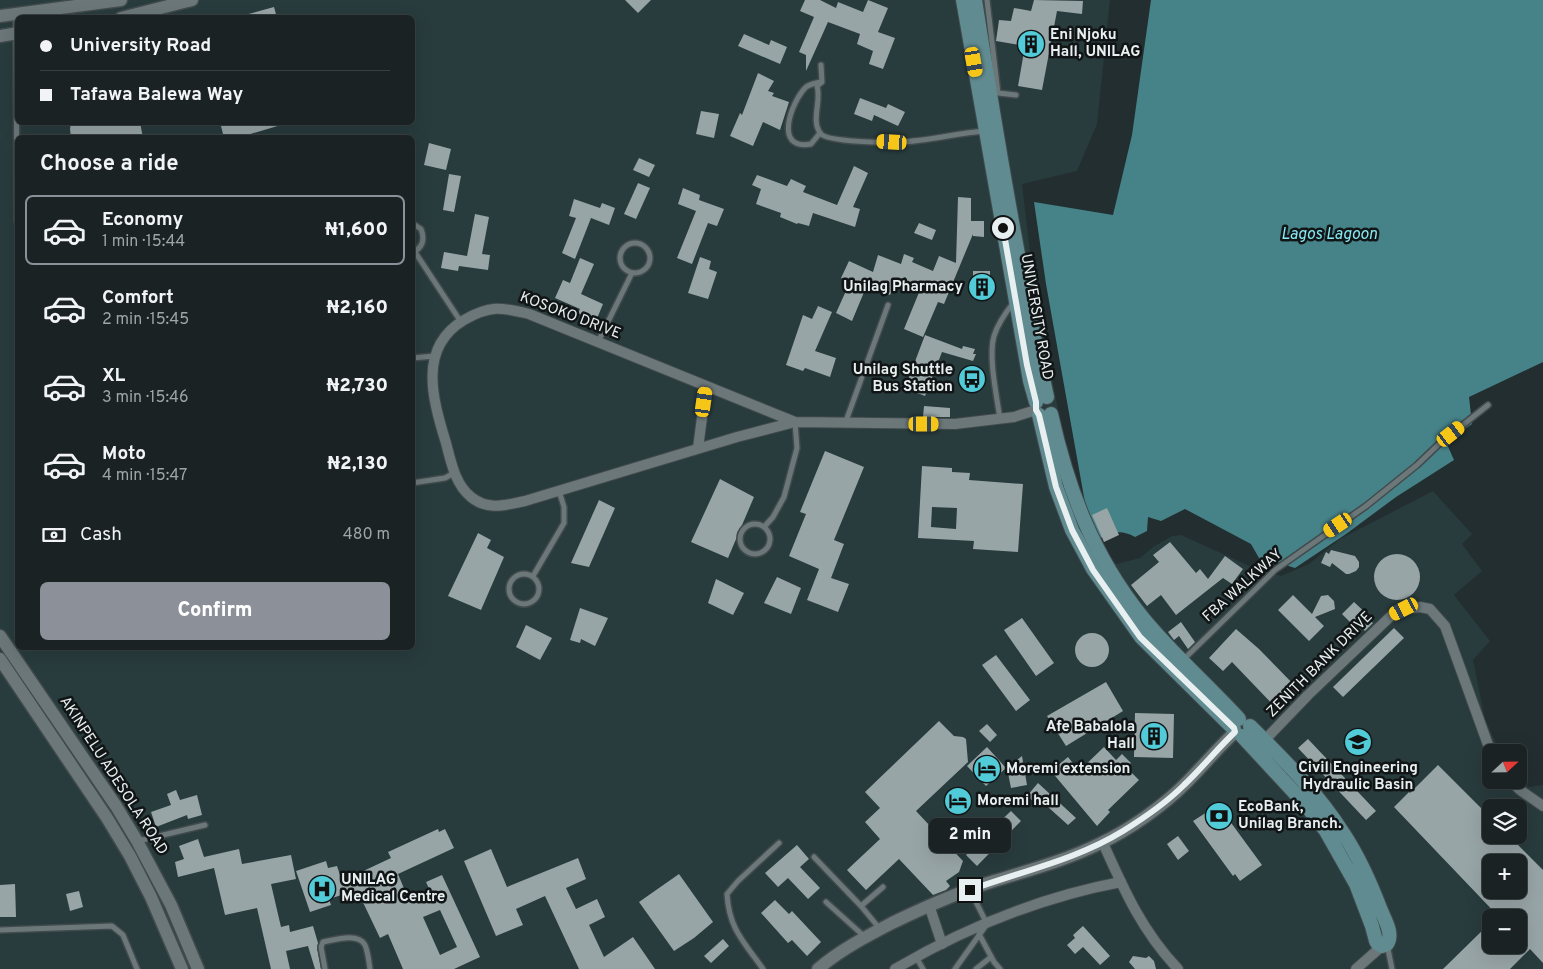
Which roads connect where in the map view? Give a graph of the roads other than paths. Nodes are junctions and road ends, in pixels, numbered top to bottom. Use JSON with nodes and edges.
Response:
{"nodes":[{"id":1,"x":121,"y":0,"type":"edge"},
{"id":2,"x":192,"y":0,"type":"edge"},
{"id":3,"x":963,"y":0,"type":"edge"},
{"id":4,"x":975,"y":0,"type":"edge"},
{"id":5,"x":987,"y":0,"type":"edge"},
{"id":6,"x":16,"y":14,"type":"joint"},
{"id":7,"x":133,"y":15,"type":"edge"},
{"id":8,"x":0,"y":16,"type":"edge"},
{"id":9,"x":15,"y":33,"type":"edge"},
{"id":10,"x":0,"y":36,"type":"edge"},
{"id":11,"x":821,"y":65,"type":"dead end"},
{"id":12,"x":822,"y":82,"type":"junction"},
{"id":13,"x":1016,"y":95,"type":"dead end"},
{"id":14,"x":986,"y":131,"type":"junction"},
{"id":15,"x":820,"y":133,"type":"junction"},
{"id":16,"x":415,"y":225,"type":"edge"},
{"id":17,"x":415,"y":251,"type":"edge"},
{"id":18,"x":415,"y":253,"type":"edge"},
{"id":19,"x":632,"y":274,"type":"junction"},
{"id":20,"x":1015,"y":299,"type":"junction"},
{"id":21,"x":888,"y":305,"type":"dead end"},
{"id":22,"x":461,"y":322,"type":"junction"},
{"id":23,"x":598,"y":342,"type":"junction"},
{"id":24,"x":435,"y":356,"type":"junction"},
{"id":25,"x":415,"y":358,"type":"edge"},
{"id":26,"x":706,"y":387,"type":"junction"},
{"id":27,"x":1488,"y":405,"type":"dead end"},
{"id":28,"x":1042,"y":408,"type":"junction"},
{"id":29,"x":1000,"y":419,"type":"junction"},
{"id":30,"x":795,"y":422,"type":"junction"},
{"id":31,"x":846,"y":422,"type":"junction"},
{"id":32,"x":698,"y":448,"type":"junction"},
{"id":33,"x":454,"y":474,"type":"junction"},
{"id":34,"x":415,"y":483,"type":"edge"},
{"id":35,"x":559,"y":491,"type":"junction"},
{"id":36,"x":764,"y":527,"type":"junction"},
{"id":37,"x":533,"y":576,"type":"junction"},
{"id":38,"x":0,"y":636,"type":"edge"},
{"id":39,"x":0,"y":659,"type":"edge"},
{"id":40,"x":1177,"y":665,"type":"junction"},
{"id":41,"x":1240,"y":728,"type":"junction"},
{"id":42,"x":1488,"y":744,"type":"edge"},
{"id":43,"x":1260,"y":745,"type":"junction"},
{"id":44,"x":1519,"y":789,"type":"edge"},
{"id":45,"x":1543,"y":806,"type":"edge"},
{"id":46,"x":205,"y":825,"type":"dead end"},
{"id":47,"x":137,"y":841,"type":"junction"},
{"id":48,"x":779,"y":843,"type":"dead end"},
{"id":49,"x":1102,"y":843,"type":"junction"},
{"id":50,"x":814,"y":857,"type":"dead end"},
{"id":51,"x":1121,"y":882,"type":"junction"},
{"id":52,"x":884,"y":887,"type":"dead end"},
{"id":53,"x":970,"y":890,"type":"junction"},
{"id":54,"x":826,"y":902,"type":"dead end"},
{"id":55,"x":929,"y":905,"type":"junction"},
{"id":56,"x":861,"y":906,"type":"junction"},
{"id":57,"x":987,"y":924,"type":"junction"},
{"id":58,"x":0,"y":930,"type":"edge"},
{"id":59,"x":880,"y":930,"type":"junction"},
{"id":60,"x":979,"y":934,"type":"junction"},
{"id":61,"x":1373,"y":934,"type":"junction"},
{"id":62,"x":865,"y":938,"type":"junction"},
{"id":63,"x":942,"y":944,"type":"junction"},
{"id":64,"x":1384,"y":945,"type":"junction"},
{"id":65,"x":916,"y":957,"type":"junction"},
{"id":66,"x":991,"y":957,"type":"junction"},
{"id":67,"x":1359,"y":966,"type":"edge"},
{"id":68,"x":822,"y":968,"type":"edge"},
{"id":69,"x":138,"y":969,"type":"edge"},
{"id":70,"x":182,"y":969,"type":"edge"},
{"id":71,"x":198,"y":969,"type":"edge"},
{"id":72,"x":325,"y":969,"type":"edge"},
{"id":73,"x":370,"y":969,"type":"edge"},
{"id":74,"x":763,"y":969,"type":"edge"},
{"id":75,"x":895,"y":969,"type":"edge"},
{"id":76,"x":923,"y":969,"type":"edge"},
{"id":77,"x":955,"y":969,"type":"edge"},
{"id":78,"x":976,"y":969,"type":"edge"},
{"id":79,"x":1000,"y":969,"type":"edge"},
{"id":80,"x":1178,"y":969,"type":"edge"},
{"id":81,"x":1392,"y":969,"type":"edge"}],
"edges":[{"from":1,"to":6,"type":"street"},
{"from":2,"to":7,"type":"street"},
{"from":3,"to":14,"type":"main road","name":"UNIVERSITY ROAD"},
{"from":4,"to":28,"type":"main road","name":"UNIVERSITY ROAD"},
{"from":5,"to":13,"type":"lane"},
{"from":6,"to":8,"type":"street"},
{"from":9,"to":10,"type":"street"},
{"from":11,"to":12,"type":"lane"},
{"from":12,"to":15,"type":"lane"},
{"from":12,"to":15,"type":"lane"},
{"from":14,"to":15,"type":"lane"},
{"from":14,"to":20,"type":"main road","name":"UNIVERSITY ROAD"},
{"from":16,"to":17,"type":"lane"},
{"from":18,"to":22,"type":"lane"},
{"from":19,"to":19,"type":"lane"},
{"from":19,"to":23,"type":"lane"},
{"from":20,"to":28,"type":"main road","name":"UNIVERSITY ROAD"},
{"from":20,"to":29,"type":"lane"},
{"from":21,"to":31,"type":"lane"},
{"from":22,"to":23,"type":"street","name":"KOSOKO DRIVE"},
{"from":22,"to":24,"type":"street","name":"KOSOKO DRIVE"},
{"from":23,"to":26,"type":"street","name":"KOSOKO DRIVE"},
{"from":24,"to":25,"type":"lane"},
{"from":24,"to":33,"type":"street","name":"KOSOKO DRIVE"},
{"from":26,"to":30,"type":"street","name":"KOSOKO DRIVE"},
{"from":26,"to":32,"type":"street"},
{"from":27,"to":40,"type":"lane","name":"FBA WALKWAY"},
{"from":28,"to":29,"type":"street","name":"KOSOKO DRIVE"},
{"from":28,"to":40,"type":"main road","name":"UNIVERSITY ROAD"},
{"from":29,"to":31,"type":"street","name":"KOSOKO DRIVE"},
{"from":30,"to":31,"type":"street","name":"KOSOKO DRIVE"},
{"from":30,"to":32,"type":"street","name":"KOSOKO DRIVE"},
{"from":30,"to":36,"type":"lane"},
{"from":32,"to":35,"type":"street","name":"KOSOKO DRIVE"},
{"from":33,"to":34,"type":"lane"},
{"from":33,"to":35,"type":"street","name":"KOSOKO DRIVE"},
{"from":35,"to":37,"type":"lane"},
{"from":36,"to":36,"type":"lane"},
{"from":37,"to":37,"type":"lane"},
{"from":38,"to":47,"type":"street","name":"AKINPELU ADESOLA ROAD"},
{"from":39,"to":70,"type":"street","name":"AKINPELU ADESOLA ROAD"},
{"from":40,"to":41,"type":"main road","name":"UNIVERSITY ROAD"},
{"from":41,"to":43,"type":"main road","name":"UNIVERSITY ROAD"},
{"from":41,"to":49,"type":"street"},
{"from":42,"to":43,"type":"street","name":"ZENITH BANK DRIVE"},
{"from":43,"to":61,"type":"main road","name":"UNIVERSITY ROAD"},
{"from":43,"to":64,"type":"main road","name":"UNIVERSITY ROAD"},
{"from":44,"to":45,"type":"street"},
{"from":46,"to":47,"type":"lane"},
{"from":47,"to":71,"type":"street","name":"AKINPELU ADESOLA ROAD"},
{"from":48,"to":74,"type":"lane"},
{"from":49,"to":51,"type":"street"},
{"from":49,"to":53,"type":"street"},
{"from":50,"to":56,"type":"lane"},
{"from":51,"to":57,"type":"street"},
{"from":51,"to":80,"type":"street"},
{"from":52,"to":56,"type":"lane"},
{"from":53,"to":55,"type":"street"},
{"from":53,"to":57,"type":"lane"},
{"from":54,"to":62,"type":"lane"},
{"from":55,"to":59,"type":"street"},
{"from":55,"to":63,"type":"street"},
{"from":56,"to":59,"type":"lane"},
{"from":57,"to":60,"type":"lane"},
{"from":57,"to":63,"type":"street"},
{"from":58,"to":69,"type":"lane"},
{"from":59,"to":62,"type":"street"},
{"from":60,"to":66,"type":"lane"},
{"from":60,"to":77,"type":"lane"},
{"from":61,"to":64,"type":"main road","name":"UNIVERSITY ROAD"},
{"from":61,"to":67,"type":"street"},
{"from":62,"to":68,"type":"street"},
{"from":63,"to":65,"type":"street"},
{"from":64,"to":67,"type":"street"},
{"from":64,"to":81,"type":"lane"},
{"from":65,"to":75,"type":"street"},
{"from":65,"to":76,"type":"lane"},
{"from":66,"to":78,"type":"lane"},
{"from":66,"to":79,"type":"lane"},
{"from":72,"to":73,"type":"lane"}]}
